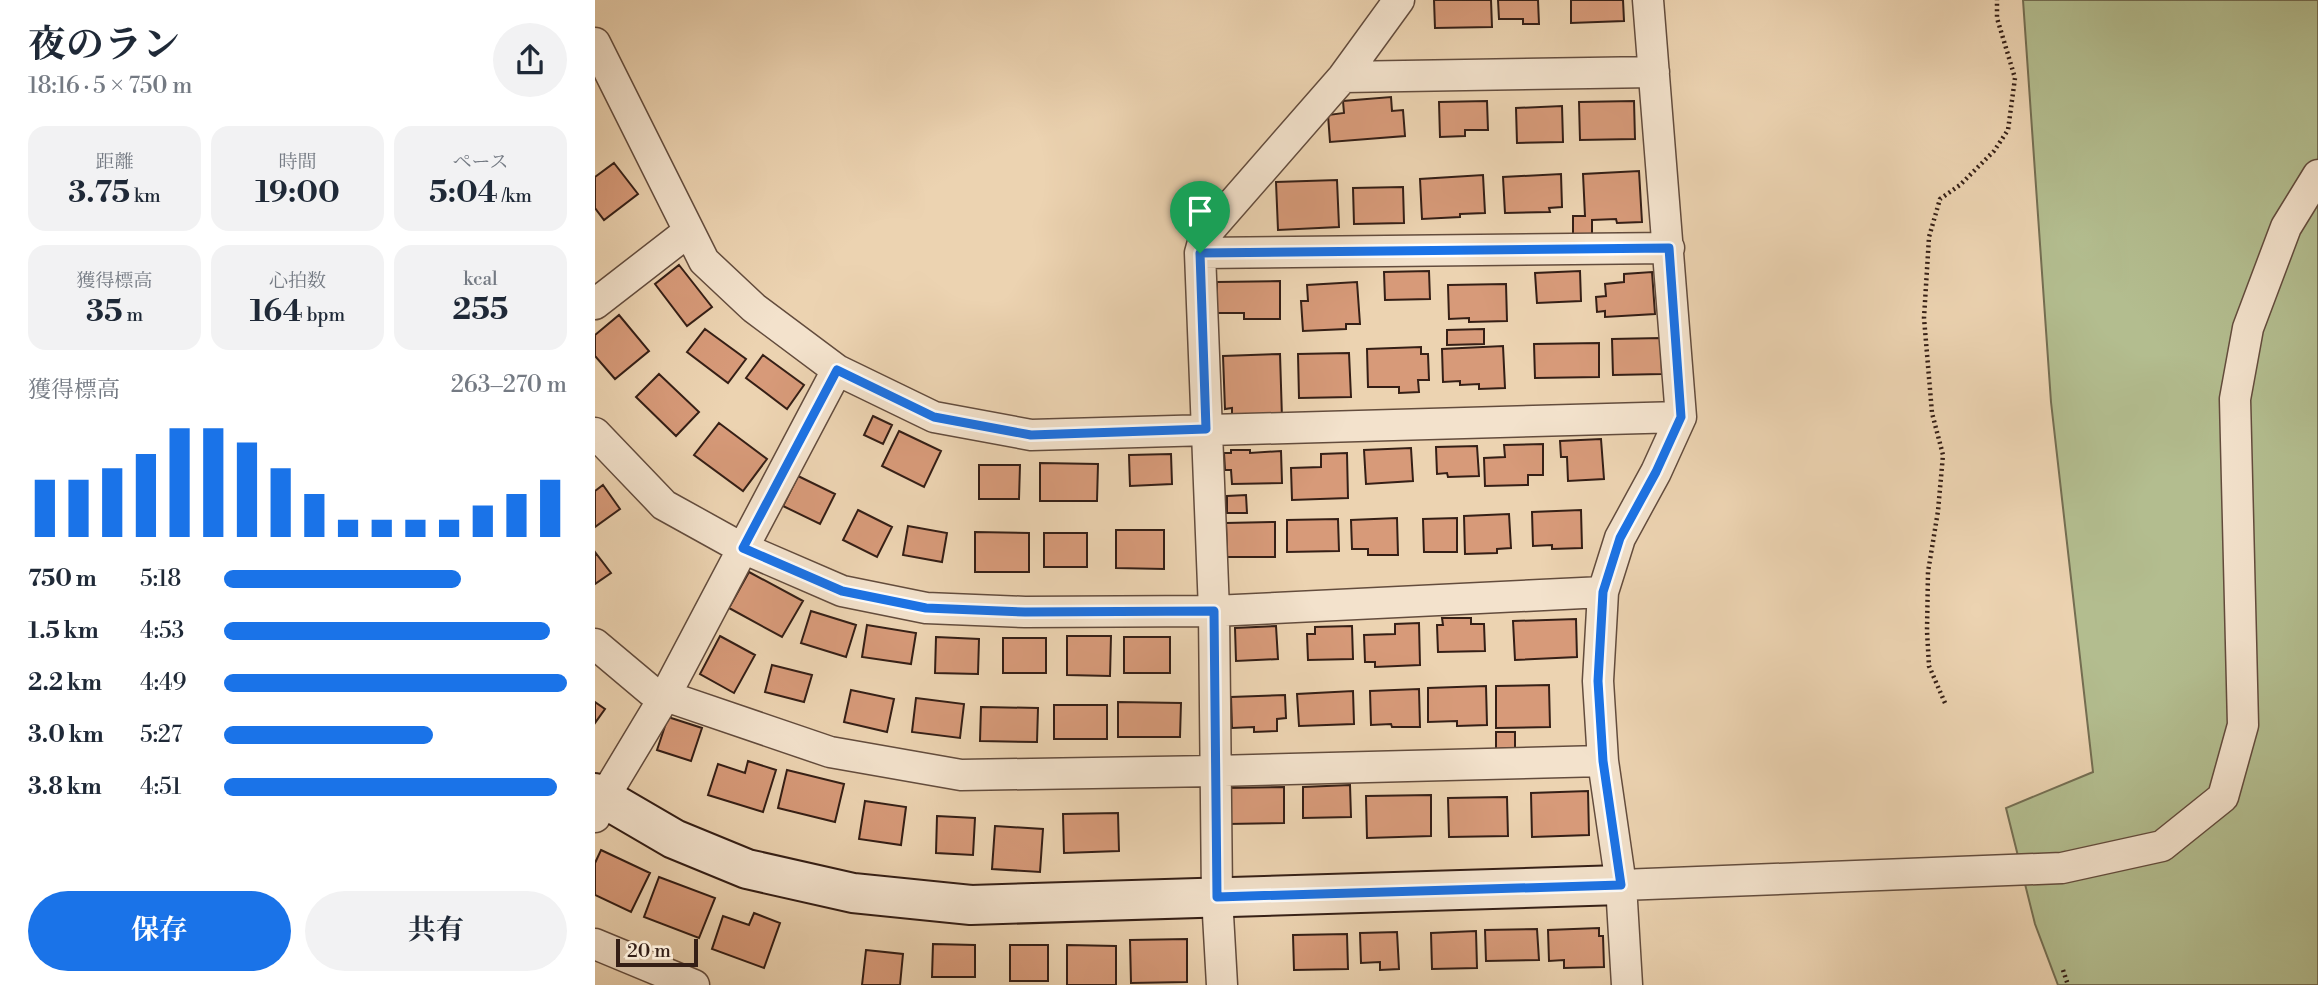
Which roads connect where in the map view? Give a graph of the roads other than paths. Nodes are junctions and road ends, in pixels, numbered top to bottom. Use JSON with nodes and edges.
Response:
{"nodes":[{"id":1,"x":1399,"y":0,"type":"edge"},
{"id":2,"x":1648,"y":0,"type":"edge"},
{"id":3,"x":597,"y":50,"type":"edge"},
{"id":4,"x":1654,"y":72,"type":"junction"},
{"id":5,"x":1343,"y":76,"type":"junction"},
{"id":6,"x":2318,"y":175,"type":"edge"},
{"id":7,"x":689,"y":231,"type":"junction"},
{"id":8,"x":1669,"y":248,"type":"junction"},
{"id":9,"x":1200,"y":253,"type":"junction"},
{"id":10,"x":595,"y":304,"type":"edge"},
{"id":11,"x":837,"y":370,"type":"junction"},
{"id":12,"x":1681,"y":417,"type":"junction"},
{"id":13,"x":1206,"y":429,"type":"junction"},
{"id":14,"x":595,"y":433,"type":"edge"},
{"id":15,"x":743,"y":548,"type":"junction"},
{"id":16,"x":1603,"y":592,"type":"junction"},
{"id":17,"x":1214,"y":611,"type":"junction"},
{"id":18,"x":595,"y":644,"type":"edge"},
{"id":19,"x":665,"y":696,"type":"junction"},
{"id":20,"x":1603,"y":761,"type":"junction"},
{"id":21,"x":1215,"y":771,"type":"junction"},
{"id":22,"x":598,"y":803,"type":"edge"},
{"id":23,"x":1621,"y":885,"type":"junction"},
{"id":24,"x":1217,"y":897,"type":"junction"},
{"id":25,"x":595,"y":944,"type":"edge"},
{"id":26,"x":694,"y":985,"type":"edge"},
{"id":27,"x":1222,"y":985,"type":"edge"},
{"id":28,"x":1627,"y":985,"type":"edge"}],
"edges":[{"from":1,"to":5,"type":"street"},
{"from":2,"to":4,"type":"street"},
{"from":3,"to":7,"type":"street"},
{"from":4,"to":5,"type":"street"},
{"from":4,"to":8,"type":"street"},
{"from":5,"to":9,"type":"street"},
{"from":6,"to":23,"type":"street"},
{"from":7,"to":10,"type":"street"},
{"from":7,"to":11,"type":"street"},
{"from":8,"to":9,"type":"street"},
{"from":8,"to":12,"type":"street"},
{"from":9,"to":13,"type":"street"},
{"from":11,"to":13,"type":"street"},
{"from":11,"to":15,"type":"street"},
{"from":12,"to":13,"type":"street"},
{"from":12,"to":16,"type":"street"},
{"from":13,"to":17,"type":"street"},
{"from":14,"to":15,"type":"street"},
{"from":15,"to":17,"type":"street"},
{"from":15,"to":19,"type":"street"},
{"from":16,"to":17,"type":"street"},
{"from":16,"to":20,"type":"street"},
{"from":17,"to":21,"type":"street"},
{"from":18,"to":19,"type":"street"},
{"from":19,"to":21,"type":"street"},
{"from":19,"to":22,"type":"street"},
{"from":20,"to":21,"type":"street"},
{"from":20,"to":23,"type":"street"},
{"from":21,"to":24,"type":"street"},
{"from":22,"to":24,"type":"street"},
{"from":23,"to":24,"type":"street"},
{"from":23,"to":28,"type":"street"},
{"from":24,"to":27,"type":"street"},
{"from":25,"to":26,"type":"street"}]}
